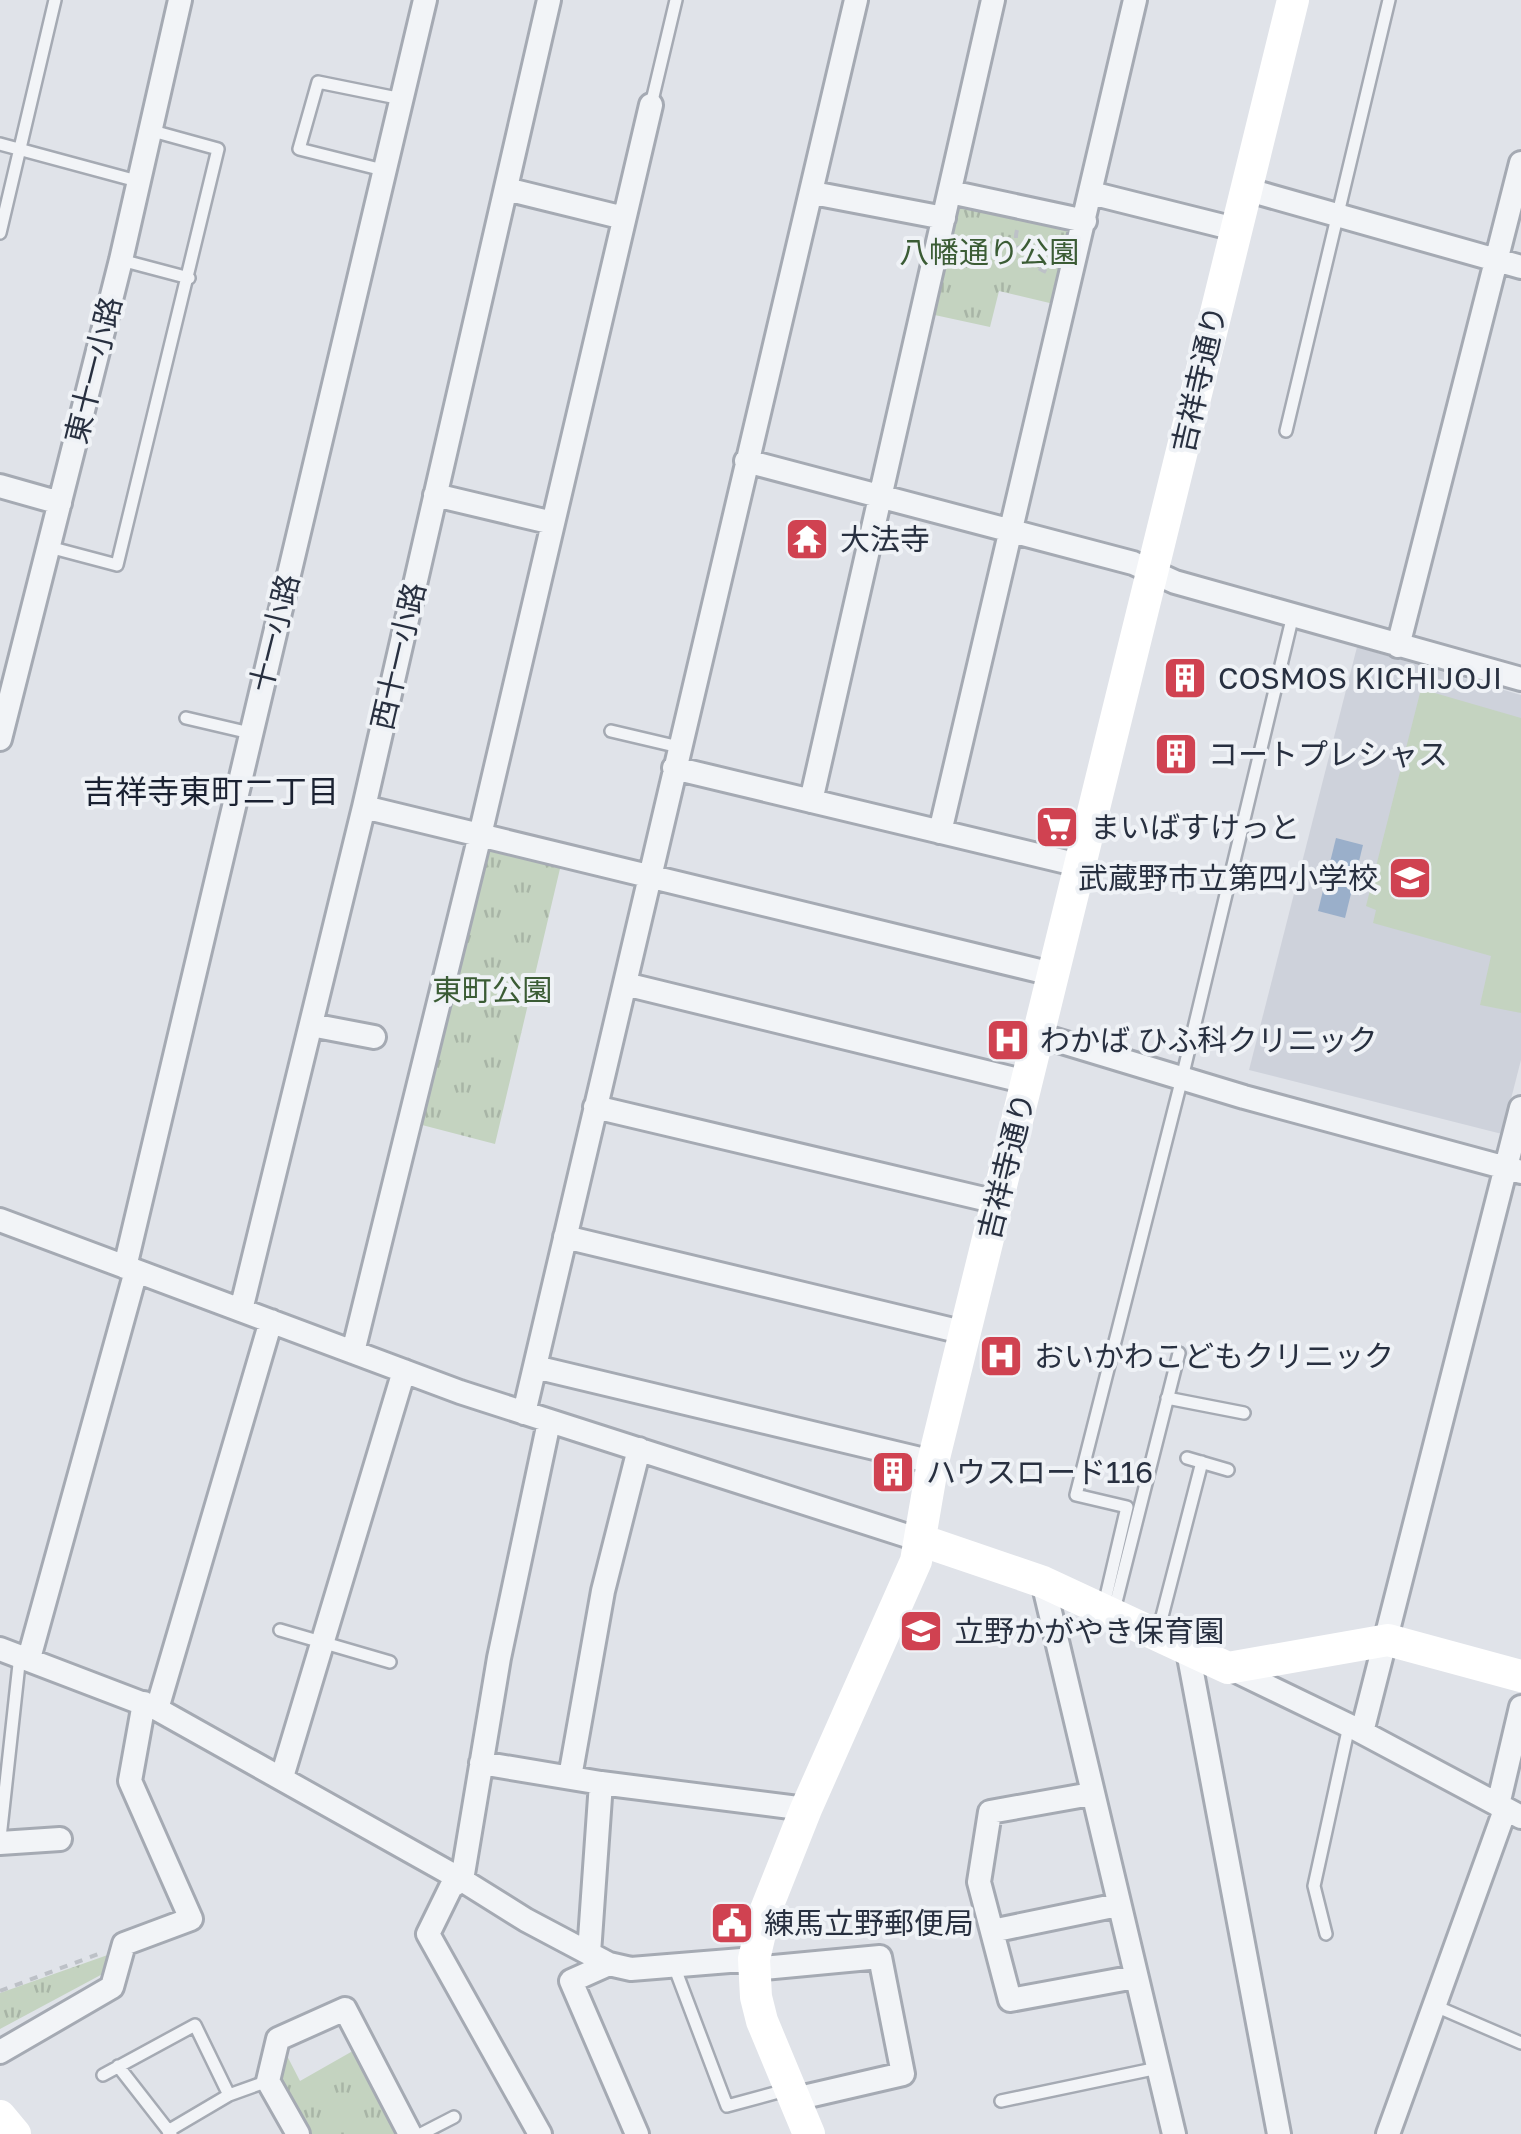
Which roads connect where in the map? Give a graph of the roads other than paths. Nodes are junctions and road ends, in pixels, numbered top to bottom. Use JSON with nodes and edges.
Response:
{"nodes":[{"id":1,"x":55,"y":0,"type":"edge"},
{"id":2,"x":180,"y":0,"type":"edge"},
{"id":3,"x":426,"y":0,"type":"edge"},
{"id":4,"x":550,"y":0,"type":"edge"},
{"id":5,"x":676,"y":0,"type":"edge"},
{"id":6,"x":856,"y":0,"type":"edge"},
{"id":7,"x":993,"y":0,"type":"edge"},
{"id":8,"x":1135,"y":0,"type":"edge"},
{"id":9,"x":1293,"y":0,"type":"edge"},
{"id":10,"x":1389,"y":0,"type":"edge"},
{"id":11,"x":403,"y":99,"type":"junction"},
{"id":12,"x":651,"y":104,"type":"joint"},
{"id":13,"x":149,"y":130,"type":"junction"},
{"id":14,"x":0,"y":144,"type":"edge"},
{"id":15,"x":20,"y":149,"type":"junction"},
{"id":16,"x":1521,"y":163,"type":"edge"},
{"id":17,"x":387,"y":171,"type":"junction"},
{"id":18,"x":137,"y":181,"type":"junction"},
{"id":19,"x":506,"y":189,"type":"junction"},
{"id":20,"x":1246,"y":189,"type":"junction"},
{"id":21,"x":950,"y":192,"type":"junction"},
{"id":22,"x":813,"y":193,"type":"junction"},
{"id":23,"x":1091,"y":193,"type":"junction"},
{"id":24,"x":1338,"y":216,"type":"junction"},
{"id":25,"x":624,"y":218,"type":"junction"},
{"id":26,"x":944,"y":218,"type":"junction"},
{"id":27,"x":1084,"y":221,"type":"junction"},
{"id":28,"x":1235,"y":229,"type":"junction"},
{"id":29,"x":0,"y":232,"type":"edge"},
{"id":30,"x":120,"y":260,"type":"junction"},
{"id":31,"x":1497,"y":260,"type":"junction"},
{"id":32,"x":1521,"y":266,"type":"edge"},
{"id":33,"x":189,"y":278,"type":"junction"},
{"id":34,"x":1286,"y":431,"type":"dead end"},
{"id":35,"x":746,"y":461,"type":"junction"},
{"id":36,"x":0,"y":486,"type":"edge"},
{"id":37,"x":435,"y":496,"type":"junction"},
{"id":38,"x":880,"y":496,"type":"junction"},
{"id":39,"x":60,"y":503,"type":"junction"},
{"id":40,"x":553,"y":523,"type":"junction"},
{"id":41,"x":1011,"y":532,"type":"junction"},
{"id":42,"x":49,"y":547,"type":"junction"},
{"id":43,"x":1152,"y":572,"type":"junction"},
{"id":44,"x":1292,"y":615,"type":"junction"},
{"id":45,"x":1398,"y":646,"type":"junction"},
{"id":46,"x":1521,"y":678,"type":"edge"},
{"id":47,"x":186,"y":718,"type":"dead end"},
{"id":48,"x":611,"y":731,"type":"dead end"},
{"id":49,"x":250,"y":733,"type":"junction"},
{"id":50,"x":1,"y":734,"type":"edge"},
{"id":51,"x":677,"y":758,"type":"junction"},
{"id":52,"x":811,"y":800,"type":"junction"},
{"id":53,"x":364,"y":807,"type":"junction"},
{"id":54,"x":940,"y":832,"type":"junction"},
{"id":55,"x":480,"y":835,"type":"junction"},
{"id":56,"x":1079,"y":865,"type":"junction"},
{"id":57,"x":650,"y":876,"type":"junction"},
{"id":58,"x":1052,"y":974,"type":"junction"},
{"id":59,"x":625,"y":984,"type":"junction"},
{"id":60,"x":310,"y":1025,"type":"junction"},
{"id":61,"x":1039,"y":1035,"type":"junction"},
{"id":62,"x":374,"y":1037,"type":"dead end"},
{"id":63,"x":1182,"y":1078,"type":"junction"},
{"id":64,"x":1027,"y":1082,"type":"junction"},
{"id":65,"x":595,"y":1107,"type":"junction"},
{"id":66,"x":1521,"y":1108,"type":"edge"},
{"id":67,"x":1514,"y":1170,"type":"edge"},
{"id":68,"x":997,"y":1202,"type":"junction"},
{"id":69,"x":0,"y":1220,"type":"edge"},
{"id":70,"x":565,"y":1237,"type":"junction"},
{"id":71,"x":130,"y":1269,"type":"junction"},
{"id":72,"x":242,"y":1310,"type":"junction"},
{"id":73,"x":272,"y":1321,"type":"junction"},
{"id":74,"x":966,"y":1333,"type":"junction"},
{"id":75,"x":354,"y":1352,"type":"junction"},
{"id":76,"x":1178,"y":1353,"type":"dead end"},
{"id":77,"x":535,"y":1368,"type":"junction"},
{"id":78,"x":404,"y":1371,"type":"junction"},
{"id":79,"x":1167,"y":1398,"type":"junction"},
{"id":80,"x":524,"y":1413,"type":"junction"},
{"id":81,"x":1244,"y":1413,"type":"dead end"},
{"id":82,"x":549,"y":1422,"type":"junction"},
{"id":83,"x":639,"y":1450,"type":"junction"},
{"id":84,"x":1187,"y":1458,"type":"dead end"},
{"id":85,"x":934,"y":1462,"type":"junction"},
{"id":86,"x":1202,"y":1462,"type":"junction"},
{"id":87,"x":1228,"y":1470,"type":"dead end"},
{"id":88,"x":920,"y":1540,"type":"junction"},
{"id":89,"x":1043,"y":1582,"type":"junction"},
{"id":90,"x":1108,"y":1611,"type":"junction"},
{"id":91,"x":280,"y":1630,"type":"dead end"},
{"id":92,"x":1172,"y":1639,"type":"junction"},
{"id":93,"x":324,"y":1640,"type":"junction"},
{"id":94,"x":1388,"y":1640,"type":"junction"},
{"id":95,"x":0,"y":1649,"type":"edge"},
{"id":96,"x":24,"y":1658,"type":"junction"},
{"id":97,"x":390,"y":1662,"type":"dead end"},
{"id":98,"x":1228,"y":1668,"type":"junction"},
{"id":99,"x":1521,"y":1676,"type":"edge"},
{"id":100,"x":150,"y":1706,"type":"junction"},
{"id":101,"x":1521,"y":1707,"type":"edge"},
{"id":102,"x":1356,"y":1729,"type":"junction"},
{"id":103,"x":482,"y":1763,"type":"junction"},
{"id":104,"x":282,"y":1777,"type":"junction"},
{"id":105,"x":570,"y":1777,"type":"junction"},
{"id":106,"x":600,"y":1782,"type":"junction"},
{"id":107,"x":1091,"y":1794,"type":"junction"},
{"id":108,"x":806,"y":1809,"type":"junction"},
{"id":109,"x":1508,"y":1811,"type":"edge"},
{"id":110,"x":0,"y":1840,"type":"edge"},
{"id":111,"x":60,"y":1840,"type":"dead end"},
{"id":112,"x":462,"y":1880,"type":"junction"},
{"id":113,"x":1118,"y":1906,"type":"junction"},
{"id":114,"x":992,"y":1931,"type":"junction"},
{"id":115,"x":1326,"y":1934,"type":"dead end"},
{"id":116,"x":599,"y":1958,"type":"junction"},
{"id":117,"x":753,"y":1964,"type":"junction"},
{"id":118,"x":674,"y":1966,"type":"junction"},
{"id":119,"x":1135,"y":1977,"type":"junction"},
{"id":120,"x":1432,"y":2005,"type":"junction"},
{"id":121,"x":1521,"y":2043,"type":"edge"},
{"id":122,"x":0,"y":2052,"type":"edge"},
{"id":123,"x":118,"y":2066,"type":"junction"},
{"id":124,"x":1158,"y":2068,"type":"junction"},
{"id":125,"x":103,"y":2075,"type":"dead end"},
{"id":126,"x":268,"y":2080,"type":"junction"},
{"id":127,"x":792,"y":2094,"type":"junction"},
{"id":128,"x":228,"y":2096,"type":"junction"},
{"id":129,"x":1001,"y":2101,"type":"dead end"},
{"id":130,"x":0,"y":2116,"type":"edge"},
{"id":131,"x":454,"y":2117,"type":"dead end"},
{"id":132,"x":170,"y":2132,"type":"edge"},
{"id":133,"x":15,"y":2134,"type":"edge"},
{"id":134,"x":298,"y":2134,"type":"edge"},
{"id":135,"x":410,"y":2134,"type":"edge"},
{"id":136,"x":421,"y":2134,"type":"edge"},
{"id":137,"x":540,"y":2134,"type":"edge"},
{"id":138,"x":637,"y":2134,"type":"edge"},
{"id":139,"x":809,"y":2134,"type":"edge"},
{"id":140,"x":1174,"y":2134,"type":"edge"},
{"id":141,"x":1278,"y":2134,"type":"edge"},
{"id":142,"x":1388,"y":2134,"type":"edge"}],
"edges":[{"from":1,"to":15,"type":"lane"},
{"from":2,"to":13,"type":"street","name":"東十一小路"},
{"from":3,"to":11,"type":"street","name":"十一小路"},
{"from":4,"to":19,"type":"street","name":"西十一小路"},
{"from":5,"to":12,"type":"lane"},
{"from":6,"to":22,"type":"street"},
{"from":7,"to":21,"type":"street"},
{"from":8,"to":23,"type":"street"},
{"from":9,"to":20,"type":"main road","name":"吉祥寺通り"},
{"from":10,"to":24,"type":"lane"},
{"from":11,"to":17,"type":"street","name":"十一小路"},
{"from":11,"to":17,"type":"lane"},
{"from":12,"to":25,"type":"street"},
{"from":13,"to":18,"type":"street","name":"東十一小路"},
{"from":13,"to":33,"type":"lane"},
{"from":14,"to":15,"type":"lane"},
{"from":15,"to":18,"type":"lane"},
{"from":15,"to":29,"type":"lane"},
{"from":16,"to":31,"type":"street"},
{"from":17,"to":49,"type":"street","name":"十一小路"},
{"from":18,"to":30,"type":"street","name":"東十一小路"},
{"from":19,"to":25,"type":"street"},
{"from":19,"to":37,"type":"street","name":"西十一小路"},
{"from":20,"to":24,"type":"street"},
{"from":20,"to":28,"type":"main road","name":"吉祥寺通り"},
{"from":21,"to":26,"type":"street"},
{"from":21,"to":27,"type":"street"},
{"from":22,"to":26,"type":"street"},
{"from":22,"to":35,"type":"street"},
{"from":23,"to":27,"type":"street"},
{"from":23,"to":28,"type":"street"},
{"from":24,"to":31,"type":"street"},
{"from":24,"to":34,"type":"lane"},
{"from":25,"to":40,"type":"street"},
{"from":26,"to":38,"type":"street"},
{"from":27,"to":41,"type":"street"},
{"from":28,"to":43,"type":"main road","name":"吉祥寺通り"},
{"from":30,"to":33,"type":"lane"},
{"from":30,"to":39,"type":"street","name":"東十一小路"},
{"from":31,"to":32,"type":"street"},
{"from":31,"to":45,"type":"street"},
{"from":33,"to":42,"type":"lane"},
{"from":35,"to":38,"type":"street"},
{"from":35,"to":51,"type":"street"},
{"from":36,"to":39,"type":"street"},
{"from":37,"to":40,"type":"street"},
{"from":37,"to":53,"type":"street","name":"西十一小路"},
{"from":38,"to":41,"type":"street"},
{"from":38,"to":52,"type":"street"},
{"from":39,"to":42,"type":"street","name":"東十一小路"},
{"from":40,"to":55,"type":"street"},
{"from":41,"to":43,"type":"street"},
{"from":41,"to":54,"type":"street"},
{"from":42,"to":50,"type":"street","name":"東十一小路"},
{"from":43,"to":44,"type":"street"},
{"from":43,"to":56,"type":"main road","name":"吉祥寺通り"},
{"from":44,"to":45,"type":"street"},
{"from":44,"to":63,"type":"lane"},
{"from":45,"to":46,"type":"street"},
{"from":47,"to":49,"type":"lane"},
{"from":48,"to":51,"type":"lane"},
{"from":49,"to":71,"type":"street","name":"十一小路"},
{"from":51,"to":52,"type":"street"},
{"from":51,"to":57,"type":"street"},
{"from":52,"to":54,"type":"street"},
{"from":53,"to":55,"type":"street"},
{"from":53,"to":60,"type":"street","name":"西十一小路"},
{"from":54,"to":56,"type":"street"},
{"from":55,"to":57,"type":"street"},
{"from":55,"to":75,"type":"street"},
{"from":56,"to":58,"type":"main road","name":"吉祥寺通り"},
{"from":57,"to":58,"type":"street"},
{"from":57,"to":59,"type":"street"},
{"from":58,"to":61,"type":"main road","name":"吉祥寺通り"},
{"from":59,"to":64,"type":"street"},
{"from":59,"to":65,"type":"street"},
{"from":60,"to":62,"type":"street"},
{"from":60,"to":72,"type":"street","name":"西十一小路"},
{"from":61,"to":63,"type":"street"},
{"from":61,"to":64,"type":"main road","name":"吉祥寺通り"},
{"from":63,"to":67,"type":"street"},
{"from":63,"to":90,"type":"lane"},
{"from":64,"to":68,"type":"main road","name":"吉祥寺通り"},
{"from":65,"to":68,"type":"street"},
{"from":65,"to":70,"type":"street"},
{"from":66,"to":67,"type":"street"},
{"from":67,"to":94,"type":"street"},
{"from":68,"to":74,"type":"main road","name":"吉祥寺通り"},
{"from":69,"to":71,"type":"street"},
{"from":70,"to":74,"type":"street"},
{"from":70,"to":77,"type":"street"},
{"from":71,"to":72,"type":"street"},
{"from":71,"to":96,"type":"street","name":"十一小路"},
{"from":72,"to":73,"type":"street"},
{"from":73,"to":75,"type":"street"},
{"from":73,"to":100,"type":"street"},
{"from":74,"to":85,"type":"main road","name":"吉祥寺通り"},
{"from":75,"to":78,"type":"street"},
{"from":76,"to":79,"type":"lane"},
{"from":77,"to":80,"type":"street"},
{"from":77,"to":85,"type":"street"},
{"from":78,"to":80,"type":"street"},
{"from":78,"to":93,"type":"street"},
{"from":79,"to":81,"type":"lane"},
{"from":79,"to":90,"type":"lane"},
{"from":80,"to":82,"type":"street"},
{"from":82,"to":83,"type":"street"},
{"from":82,"to":103,"type":"street"},
{"from":83,"to":88,"type":"street"},
{"from":83,"to":105,"type":"street"},
{"from":84,"to":86,"type":"lane"},
{"from":85,"to":88,"type":"main road","name":"吉祥寺通り"},
{"from":86,"to":87,"type":"lane"},
{"from":86,"to":92,"type":"lane"},
{"from":88,"to":89,"type":"main road"},
{"from":88,"to":108,"type":"main road","name":"吉祥寺通り"},
{"from":89,"to":90,"type":"main road"},
{"from":89,"to":107,"type":"street"},
{"from":90,"to":92,"type":"main road"},
{"from":91,"to":93,"type":"lane"},
{"from":92,"to":98,"type":"main road"},
{"from":92,"to":141,"type":"street"},
{"from":93,"to":97,"type":"lane"},
{"from":93,"to":104,"type":"street"},
{"from":94,"to":98,"type":"main road"},
{"from":94,"to":99,"type":"main road"},
{"from":94,"to":102,"type":"street"},
{"from":95,"to":96,"type":"street"},
{"from":96,"to":100,"type":"street"},
{"from":96,"to":110,"type":"lane"},
{"from":98,"to":102,"type":"street"},
{"from":100,"to":104,"type":"street"},
{"from":100,"to":122,"type":"street"},
{"from":101,"to":109,"type":"street"},
{"from":102,"to":109,"type":"street"},
{"from":102,"to":115,"type":"lane"},
{"from":103,"to":105,"type":"street"},
{"from":103,"to":112,"type":"street"},
{"from":104,"to":112,"type":"street"},
{"from":105,"to":106,"type":"street"},
{"from":106,"to":108,"type":"street"},
{"from":106,"to":116,"type":"street"},
{"from":107,"to":113,"type":"street"},
{"from":107,"to":114,"type":"street"},
{"from":108,"to":117,"type":"main road","name":"吉祥寺通り"},
{"from":109,"to":120,"type":"street"},
{"from":110,"to":111,"type":"street"},
{"from":112,"to":116,"type":"street"},
{"from":112,"to":137,"type":"street"},
{"from":113,"to":114,"type":"street"},
{"from":113,"to":119,"type":"street"},
{"from":114,"to":119,"type":"street"},
{"from":116,"to":118,"type":"street"},
{"from":116,"to":138,"type":"street"},
{"from":117,"to":118,"type":"street"},
{"from":117,"to":127,"type":"main road","name":"吉祥寺通り"},
{"from":117,"to":127,"type":"street"},
{"from":118,"to":127,"type":"lane"},
{"from":119,"to":124,"type":"street"},
{"from":120,"to":121,"type":"lane"},
{"from":120,"to":142,"type":"street"},
{"from":123,"to":125,"type":"lane"},
{"from":123,"to":128,"type":"lane"},
{"from":123,"to":132,"type":"lane"},
{"from":124,"to":129,"type":"lane"},
{"from":124,"to":140,"type":"street"},
{"from":126,"to":128,"type":"lane"},
{"from":126,"to":134,"type":"street"},
{"from":126,"to":135,"type":"street"},
{"from":127,"to":139,"type":"main road","name":"吉祥寺通り"},
{"from":128,"to":132,"type":"lane"},
{"from":130,"to":133,"type":"main road"},
{"from":131,"to":136,"type":"lane"}]}
